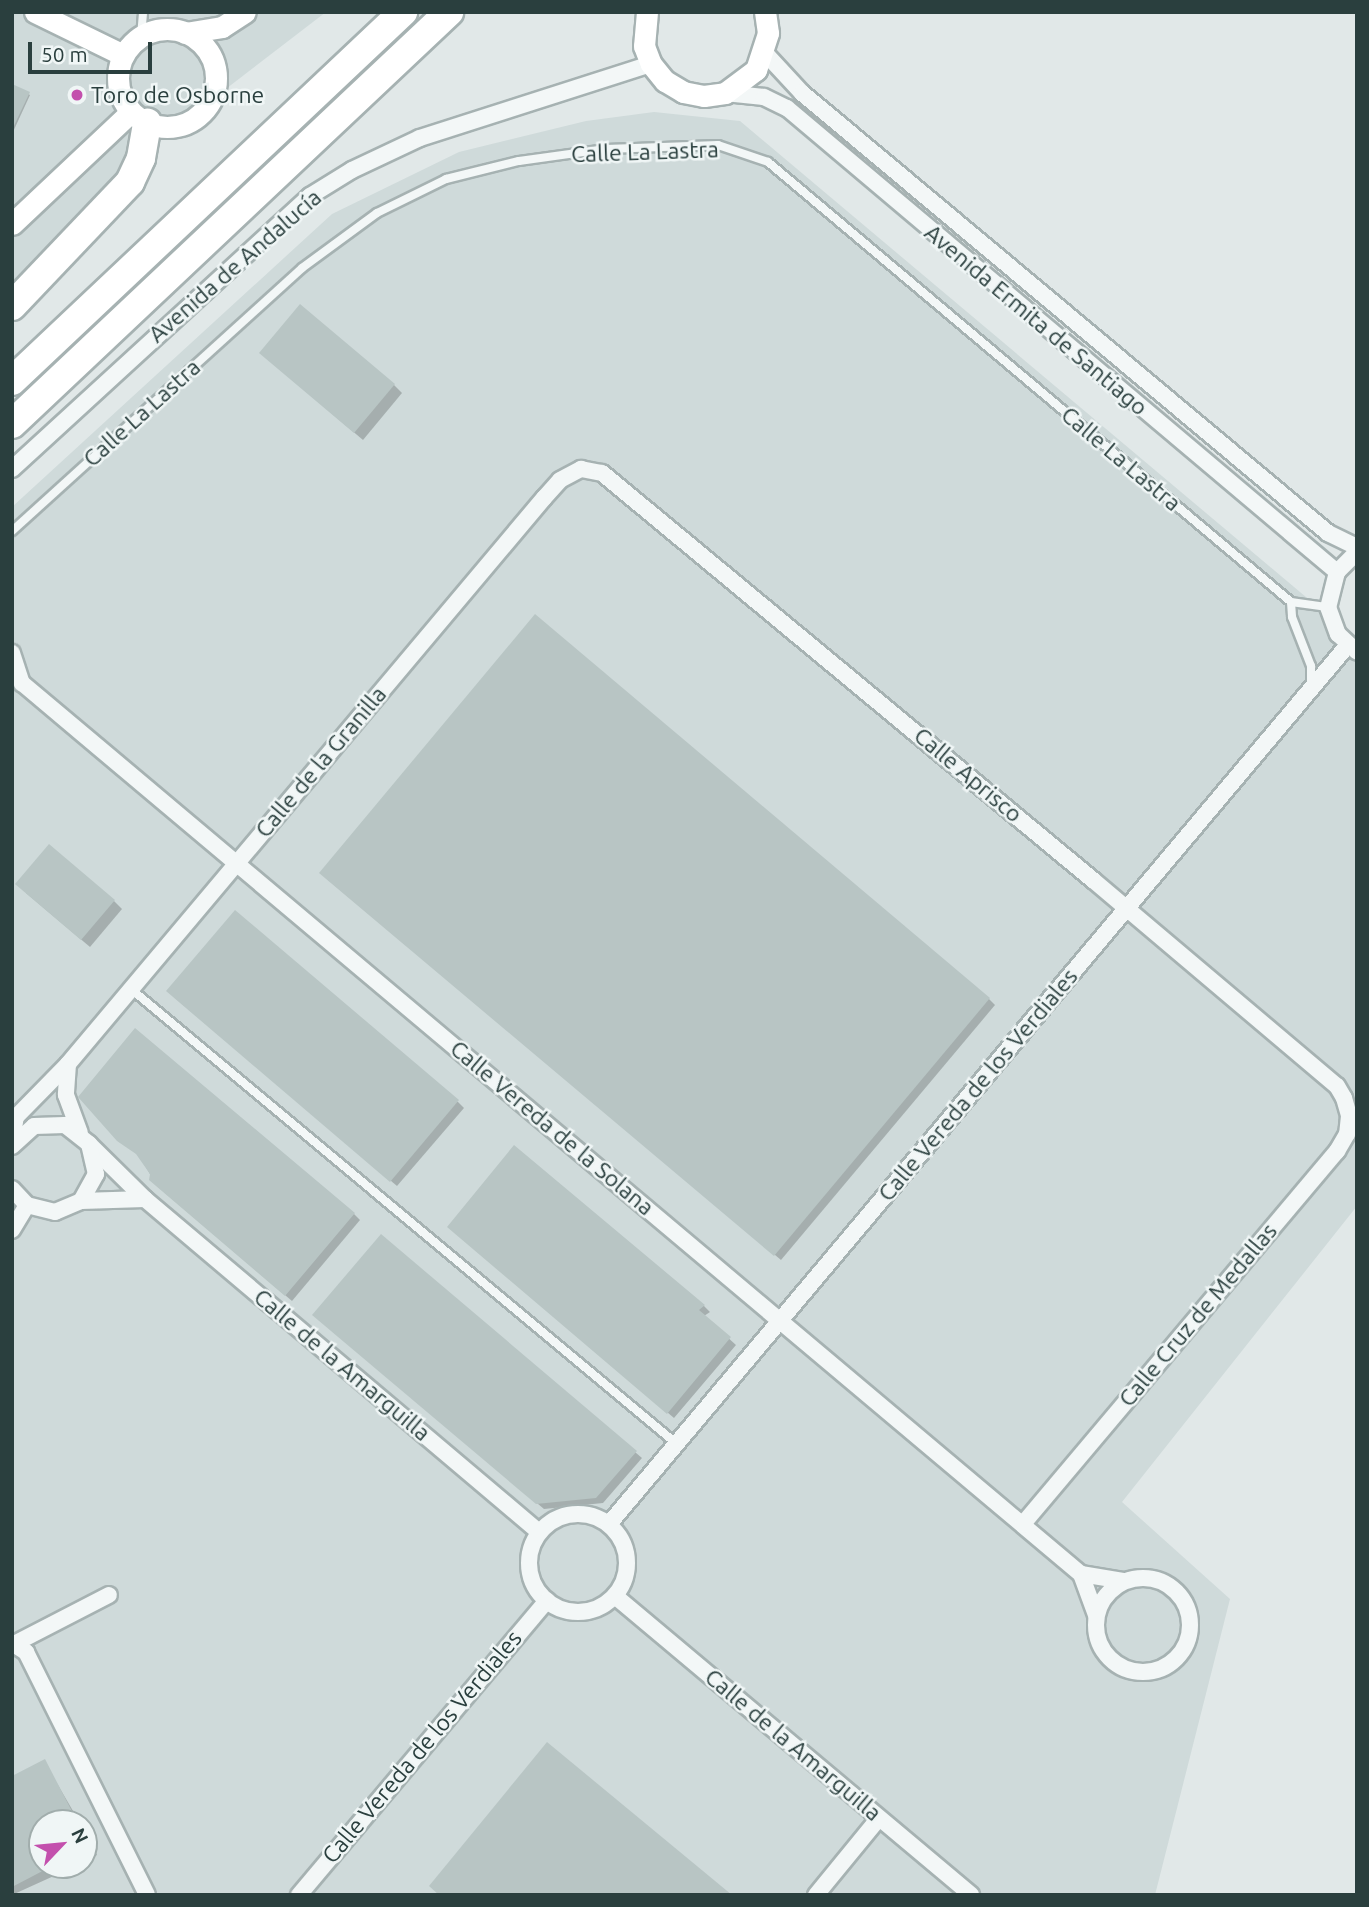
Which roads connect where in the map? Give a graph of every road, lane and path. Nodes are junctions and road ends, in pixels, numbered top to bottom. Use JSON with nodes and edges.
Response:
{"nodes":[{"id":1,"x":34,"y":12,"type":"edge"},
{"id":2,"x":143,"y":12,"type":"edge"},
{"id":3,"x":245,"y":12,"type":"edge"},
{"id":4,"x":403,"y":12,"type":"edge"},
{"id":5,"x":449,"y":12,"type":"edge"},
{"id":6,"x":647,"y":12,"type":"edge"},
{"id":7,"x":765,"y":12,"type":"edge"},
{"id":8,"x":186,"y":33,"type":"junction"},
{"id":9,"x":141,"y":36,"type":"junction"},
{"id":10,"x":765,"y":53,"type":"junction"},
{"id":11,"x":123,"y":55,"type":"junction"},
{"id":12,"x":651,"y":64,"type":"junction"},
{"id":13,"x":725,"y":93,"type":"junction"},
{"id":14,"x":139,"y":117,"type":"junction"},
{"id":15,"x":12,"y":224,"type":"edge"},
{"id":16,"x":12,"y":306,"type":"edge"},
{"id":17,"x":12,"y":381,"type":"edge"},
{"id":18,"x":12,"y":424,"type":"edge"},
{"id":19,"x":12,"y":469,"type":"edge"},
{"id":20,"x":581,"y":470,"type":"joint"},
{"id":21,"x":12,"y":531,"type":"edge"},
{"id":22,"x":1357,"y":550,"type":"edge"},
{"id":23,"x":1336,"y":572,"type":"junction"},
{"id":24,"x":1291,"y":602,"type":"junction"},
{"id":25,"x":1328,"y":607,"type":"junction"},
{"id":26,"x":1352,"y":648,"type":"edge"},
{"id":27,"x":12,"y":653,"type":"edge"},
{"id":28,"x":17,"y":682,"type":"edge"},
{"id":29,"x":1311,"y":689,"type":"junction"},
{"id":30,"x":238,"y":863,"type":"junction"},
{"id":31,"x":1126,"y":908,"type":"junction"},
{"id":32,"x":131,"y":989,"type":"junction"},
{"id":33,"x":68,"y":1064,"type":"junction"},
{"id":34,"x":1344,"y":1098,"type":"joint"},
{"id":35,"x":84,"y":1138,"type":"junction"},
{"id":36,"x":12,"y":1143,"type":"edge"},
{"id":37,"x":12,"y":1189,"type":"edge"},
{"id":38,"x":145,"y":1199,"type":"junction"},
{"id":39,"x":81,"y":1201,"type":"junction"},
{"id":40,"x":27,"y":1205,"type":"junction"},
{"id":41,"x":12,"y":1230,"type":"edge"},
{"id":42,"x":781,"y":1320,"type":"junction"},
{"id":43,"x":677,"y":1444,"type":"junction"},
{"id":44,"x":609,"y":1524,"type":"junction"},
{"id":45,"x":1023,"y":1524,"type":"junction"},
{"id":46,"x":539,"y":1532,"type":"junction"},
{"id":47,"x":1081,"y":1574,"type":"junction"},
{"id":48,"x":1124,"y":1581,"type":"junction"},
{"id":49,"x":109,"y":1595,"type":"dead end"},
{"id":50,"x":615,"y":1596,"type":"junction"},
{"id":51,"x":547,"y":1601,"type":"junction"},
{"id":52,"x":1097,"y":1615,"type":"junction"},
{"id":53,"x":12,"y":1644,"type":"edge"},
{"id":54,"x":879,"y":1818,"type":"junction"},
{"id":55,"x":147,"y":1895,"type":"edge"},
{"id":56,"x":299,"y":1895,"type":"edge"},
{"id":57,"x":816,"y":1895,"type":"edge"},
{"id":58,"x":971,"y":1895,"type":"edge"}],
"edges":[{"from":1,"to":11,"type":"street"},
{"from":2,"to":9,"type":"lane"},
{"from":3,"to":8,"type":"street"},
{"from":4,"to":17,"type":"highway"},
{"from":5,"to":18,"type":"highway"},
{"from":6,"to":12,"type":"street"},
{"from":7,"to":10,"type":"street"},
{"from":8,"to":9,"type":"street"},
{"from":8,"to":14,"type":"street"},
{"from":9,"to":11,"type":"street"},
{"from":10,"to":13,"type":"street"},
{"from":10,"to":22,"type":"street","name":"Avenida Ermita de Santiago"},
{"from":11,"to":14,"type":"street"},
{"from":12,"to":13,"type":"street"},
{"from":12,"to":19,"type":"street","name":"Avenida de Andalucía"},
{"from":13,"to":23,"type":"street","name":"Avenida Ermita de Santiago"},
{"from":14,"to":15,"type":"street"},
{"from":14,"to":16,"type":"highway"},
{"from":20,"to":30,"type":"street","name":"Calle de la Granilla"},
{"from":20,"to":31,"type":"street","name":"Calle Aprisco"},
{"from":21,"to":24,"type":"lane","name":"Calle La Lastra"},
{"from":22,"to":23,"type":"street","name":"Avenida Ermita de Santiago"},
{"from":23,"to":25,"type":"street"},
{"from":24,"to":25,"type":"lane"},
{"from":24,"to":29,"type":"lane"},
{"from":25,"to":26,"type":"street"},
{"from":26,"to":29,"type":"street","name":"Calle Vereda de los Verdiales"},
{"from":27,"to":28,"type":"street","name":"Calle Vereda de la Solana"},
{"from":28,"to":30,"type":"street","name":"Calle Vereda de la Solana"},
{"from":29,"to":31,"type":"street","name":"Calle Vereda de los Verdiales"},
{"from":30,"to":32,"type":"street","name":"Calle de la Granilla"},
{"from":30,"to":42,"type":"street","name":"Calle Vereda de la Solana"},
{"from":31,"to":34,"type":"street","name":"Calle Aprisco"},
{"from":31,"to":42,"type":"street","name":"Calle Vereda de los Verdiales"},
{"from":32,"to":33,"type":"street","name":"Calle de la Granilla"},
{"from":32,"to":43,"type":"lane"},
{"from":33,"to":35,"type":"street"},
{"from":33,"to":36,"type":"street","name":"Calle de la Granilla"},
{"from":34,"to":45,"type":"street","name":"Calle Cruz de Medallas"},
{"from":35,"to":36,"type":"street"},
{"from":35,"to":38,"type":"street","name":"Calle de la Amarguilla"},
{"from":35,"to":39,"type":"street"},
{"from":37,"to":40,"type":"street"},
{"from":38,"to":39,"type":"street"},
{"from":38,"to":46,"type":"street","name":"Calle de la Amarguilla"},
{"from":39,"to":40,"type":"street"},
{"from":40,"to":41,"type":"street"},
{"from":42,"to":43,"type":"street","name":"Calle Vereda de los Verdiales"},
{"from":42,"to":45,"type":"street","name":"Calle Vereda de la Solana"},
{"from":43,"to":44,"type":"street","name":"Calle Vereda de los Verdiales"},
{"from":44,"to":46,"type":"street"},
{"from":44,"to":50,"type":"street"},
{"from":45,"to":47,"type":"street","name":"Calle Vereda de la Solana"},
{"from":46,"to":51,"type":"street"},
{"from":47,"to":48,"type":"street"},
{"from":47,"to":52,"type":"street","name":"Calle Vereda de la Solana"},
{"from":48,"to":52,"type":"street"},
{"from":48,"to":52,"type":"street"},
{"from":49,"to":53,"type":"street"},
{"from":50,"to":51,"type":"street"},
{"from":50,"to":54,"type":"street","name":"Calle de la Amarguilla"},
{"from":51,"to":56,"type":"street","name":"Calle Vereda de los Verdiales"},
{"from":53,"to":55,"type":"street"},
{"from":54,"to":57,"type":"street"},
{"from":54,"to":58,"type":"street","name":"Calle de la Amarguilla"}]}
